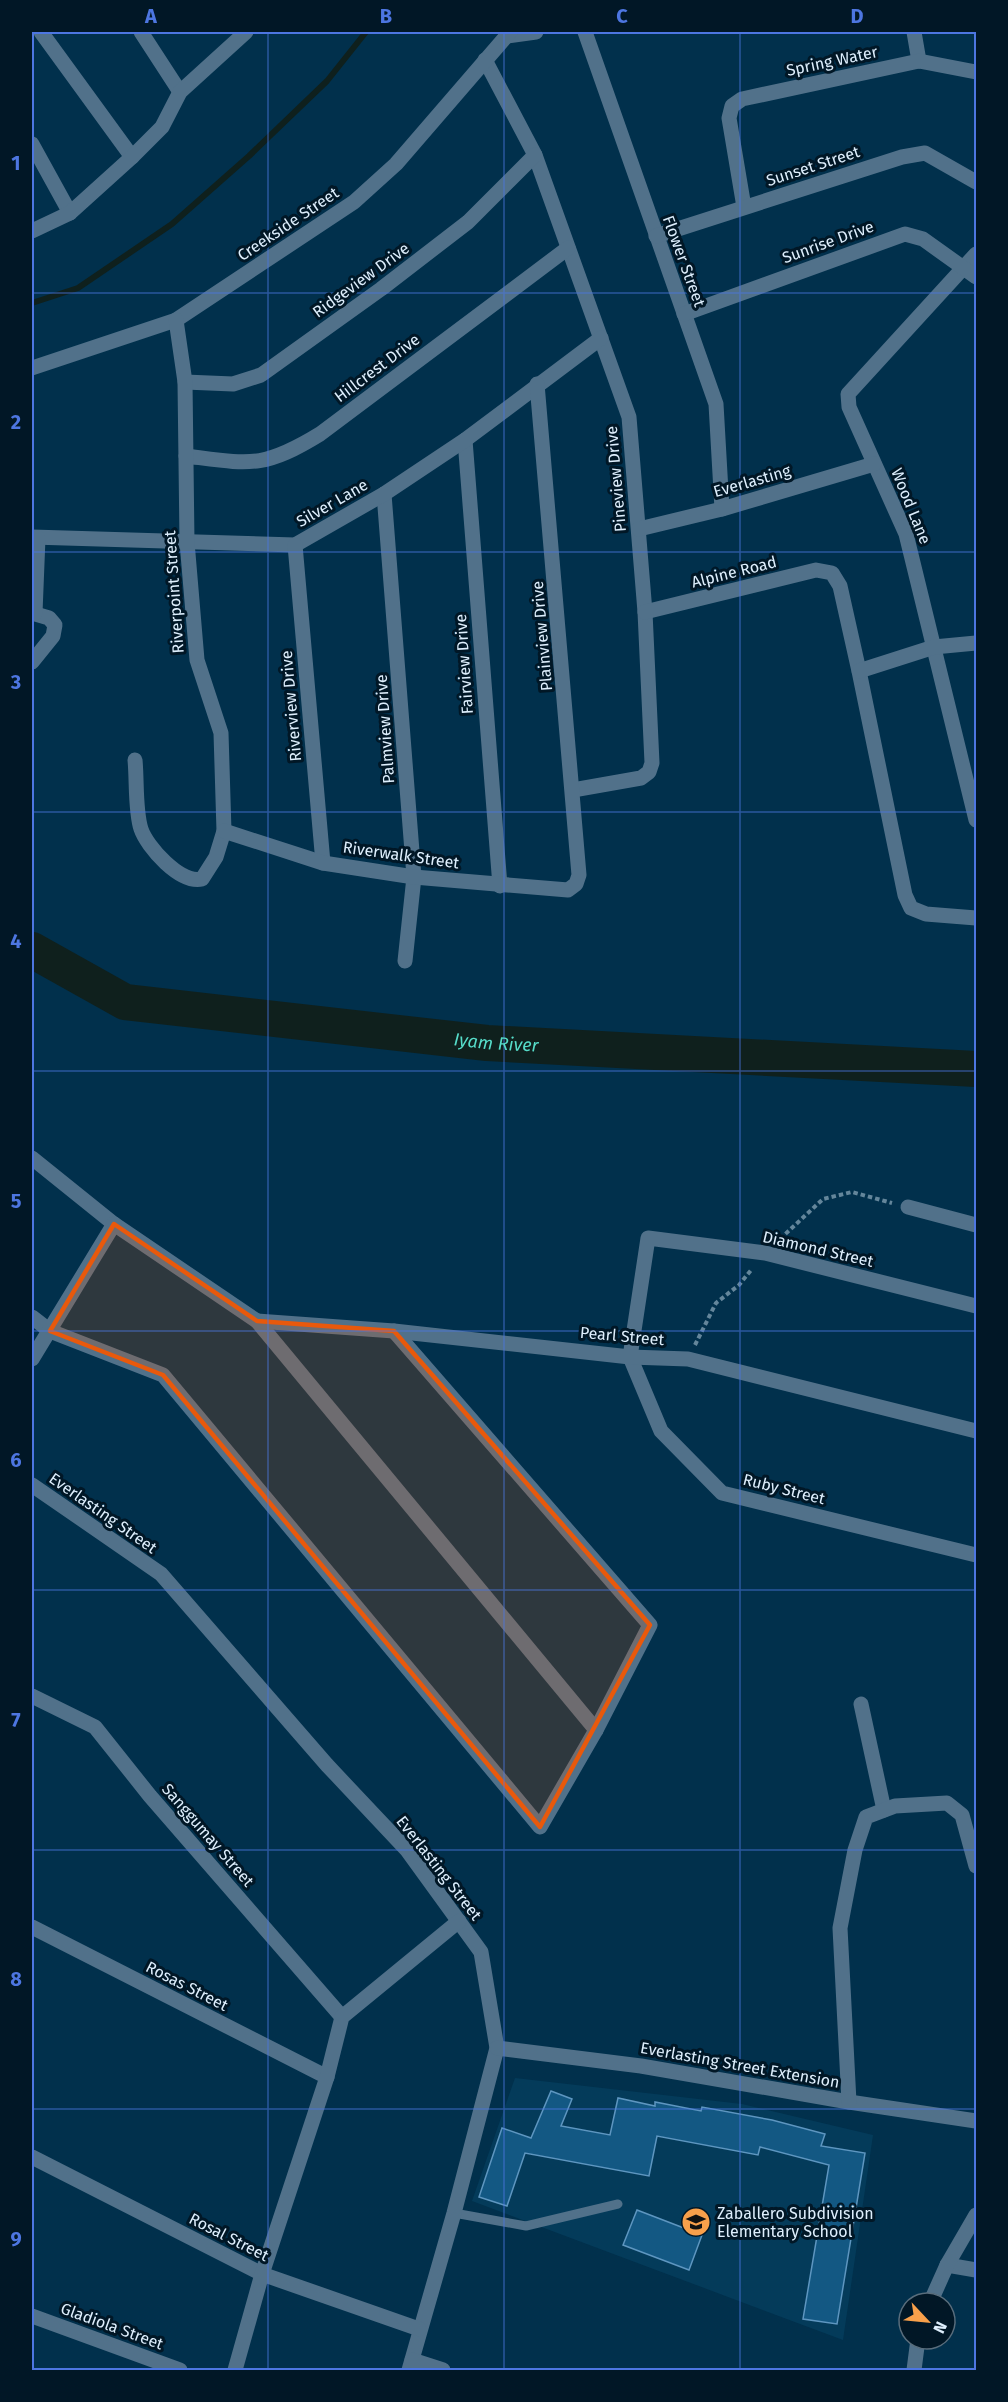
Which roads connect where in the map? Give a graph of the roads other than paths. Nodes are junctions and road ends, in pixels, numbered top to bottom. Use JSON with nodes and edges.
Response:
{"nodes":[{"id":1,"x":41,"y":32,"type":"edge"},
{"id":2,"x":141,"y":32,"type":"edge"},
{"id":3,"x":246,"y":32,"type":"edge"},
{"id":4,"x":536,"y":32,"type":"edge"},
{"id":5,"x":585,"y":32,"type":"edge"},
{"id":6,"x":914,"y":32,"type":"edge"},
{"id":7,"x":508,"y":34,"type":"edge"},
{"id":8,"x":485,"y":60,"type":"junction"},
{"id":9,"x":919,"y":60,"type":"junction"},
{"id":10,"x":976,"y":72,"type":"edge"},
{"id":11,"x":180,"y":92,"type":"junction"},
{"id":12,"x":32,"y":144,"type":"edge"},
{"id":13,"x":535,"y":155,"type":"junction"},
{"id":14,"x":132,"y":157,"type":"junction"},
{"id":15,"x":976,"y":182,"type":"edge"},
{"id":16,"x":744,"y":207,"type":"junction"},
{"id":17,"x":70,"y":213,"type":"junction"},
{"id":18,"x":32,"y":231,"type":"edge"},
{"id":19,"x":656,"y":236,"type":"junction"},
{"id":20,"x":568,"y":248,"type":"junction"},
{"id":21,"x":976,"y":254,"type":"edge"},
{"id":22,"x":971,"y":273,"type":"edge"},
{"id":23,"x":684,"y":314,"type":"junction"},
{"id":24,"x":176,"y":320,"type":"junction"},
{"id":25,"x":601,"y":338,"type":"junction"},
{"id":26,"x":32,"y":368,"type":"edge"},
{"id":27,"x":185,"y":382,"type":"junction"},
{"id":28,"x":537,"y":384,"type":"junction"},
{"id":29,"x":465,"y":440,"type":"junction"},
{"id":30,"x":186,"y":456,"type":"junction"},
{"id":31,"x":874,"y":464,"type":"junction"},
{"id":32,"x":384,"y":494,"type":"junction"},
{"id":33,"x":722,"y":509,"type":"junction"},
{"id":34,"x":639,"y":529,"type":"junction"},
{"id":35,"x":35,"y":538,"type":"edge"},
{"id":36,"x":187,"y":542,"type":"junction"},
{"id":37,"x":295,"y":545,"type":"junction"},
{"id":38,"x":645,"y":612,"type":"junction"},
{"id":39,"x":33,"y":613,"type":"edge"},
{"id":40,"x":976,"y":643,"type":"edge"},
{"id":41,"x":934,"y":647,"type":"junction"},
{"id":42,"x":32,"y":662,"type":"edge"},
{"id":43,"x":860,"y":671,"type":"junction"},
{"id":44,"x":135,"y":760,"type":"dead end"},
{"id":45,"x":573,"y":790,"type":"junction"},
{"id":46,"x":976,"y":820,"type":"edge"},
{"id":47,"x":224,"y":831,"type":"junction"},
{"id":48,"x":323,"y":863,"type":"junction"},
{"id":49,"x":414,"y":877,"type":"junction"},
{"id":50,"x":576,"y":884,"type":"joint"},
{"id":51,"x":500,"y":886,"type":"junction"},
{"id":52,"x":976,"y":918,"type":"edge"},
{"id":53,"x":405,"y":961,"type":"dead end"},
{"id":54,"x":32,"y":1158,"type":"edge"},
{"id":55,"x":908,"y":1208,"type":"road end"},
{"id":56,"x":114,"y":1224,"type":"junction"},
{"id":57,"x":976,"y":1225,"type":"edge"},
{"id":58,"x":976,"y":1306,"type":"edge"},
{"id":59,"x":32,"y":1317,"type":"edge"},
{"id":60,"x":257,"y":1321,"type":"junction"},
{"id":61,"x":50,"y":1331,"type":"junction"},
{"id":62,"x":394,"y":1331,"type":"junction"},
{"id":63,"x":630,"y":1357,"type":"junction"},
{"id":64,"x":32,"y":1359,"type":"edge"},
{"id":65,"x":976,"y":1431,"type":"edge"},
{"id":66,"x":32,"y":1485,"type":"edge"},
{"id":67,"x":976,"y":1555,"type":"edge"},
{"id":68,"x":32,"y":1696,"type":"edge"},
{"id":69,"x":861,"y":1704,"type":"dead end"},
{"id":70,"x":596,"y":1730,"type":"junction"},
{"id":71,"x":884,"y":1810,"type":"junction"},
{"id":72,"x":976,"y":1866,"type":"edge"},
{"id":73,"x":459,"y":1921,"type":"junction"},
{"id":74,"x":32,"y":1927,"type":"edge"},
{"id":75,"x":342,"y":2017,"type":"junction"},
{"id":76,"x":497,"y":2048,"type":"junction"},
{"id":77,"x":327,"y":2077,"type":"junction"},
{"id":78,"x":849,"y":2102,"type":"junction"},
{"id":79,"x":976,"y":2121,"type":"edge"},
{"id":80,"x":32,"y":2157,"type":"edge"},
{"id":81,"x":618,"y":2204,"type":"dead end"},
{"id":82,"x":454,"y":2213,"type":"junction"},
{"id":83,"x":976,"y":2215,"type":"edge"},
{"id":84,"x":947,"y":2265,"type":"junction"},
{"id":85,"x":976,"y":2270,"type":"edge"},
{"id":86,"x":262,"y":2274,"type":"junction"},
{"id":87,"x":935,"y":2291,"type":"edge"},
{"id":88,"x":32,"y":2316,"type":"edge"},
{"id":89,"x":419,"y":2329,"type":"junction"},
{"id":90,"x":916,"y":2351,"type":"edge"},
{"id":91,"x":410,"y":2365,"type":"edge"},
{"id":92,"x":180,"y":2370,"type":"edge"},
{"id":93,"x":235,"y":2370,"type":"edge"},
{"id":94,"x":443,"y":2370,"type":"edge"},
{"id":95,"x":914,"y":2370,"type":"edge"}],
"edges":[{"from":1,"to":14,"type":"street"},
{"from":2,"to":11,"type":"street"},
{"from":3,"to":11,"type":"street"},
{"from":4,"to":7,"type":"street"},
{"from":5,"to":19,"type":"street","name":"Flower Street"},
{"from":6,"to":9,"type":"street"},
{"from":7,"to":8,"type":"street","name":"Creekside Street"},
{"from":8,"to":13,"type":"street","name":"Pineview Drive"},
{"from":8,"to":24,"type":"street","name":"Creekside Street"},
{"from":9,"to":10,"type":"street","name":"Spring Water"},
{"from":9,"to":16,"type":"street","name":"Spring Water"},
{"from":11,"to":14,"type":"street"},
{"from":12,"to":17,"type":"street"},
{"from":13,"to":20,"type":"street","name":"Pineview Drive"},
{"from":13,"to":27,"type":"street","name":"Ridgeview Drive"},
{"from":14,"to":17,"type":"street"},
{"from":15,"to":16,"type":"street","name":"Sunset Street"},
{"from":16,"to":19,"type":"street","name":"Sunset Street"},
{"from":17,"to":18,"type":"street"},
{"from":19,"to":23,"type":"street","name":"Flower Street"},
{"from":20,"to":25,"type":"street","name":"Pineview Drive"},
{"from":20,"to":30,"type":"street","name":"Hillcrest Drive"},
{"from":21,"to":22,"type":"street","name":"Wood Lane"},
{"from":22,"to":23,"type":"street","name":"Sunrise Drive"},
{"from":22,"to":31,"type":"street","name":"Wood Lane"},
{"from":23,"to":33,"type":"street","name":"Flower Street"},
{"from":24,"to":26,"type":"street","name":"Creekside Street"},
{"from":24,"to":27,"type":"street","name":"Riverpoint Street"},
{"from":25,"to":28,"type":"street","name":"Silver Lane"},
{"from":25,"to":34,"type":"street","name":"Pineview Drive"},
{"from":27,"to":30,"type":"street","name":"Riverpoint Street"},
{"from":28,"to":29,"type":"street","name":"Silver Lane"},
{"from":28,"to":45,"type":"street","name":"Plainview Drive"},
{"from":29,"to":32,"type":"street","name":"Silver Lane"},
{"from":29,"to":51,"type":"street","name":"Fairview Drive"},
{"from":30,"to":36,"type":"street","name":"Riverpoint Street"},
{"from":31,"to":33,"type":"street","name":"Everlasting"},
{"from":31,"to":41,"type":"street","name":"Wood Lane"},
{"from":32,"to":37,"type":"street","name":"Silver Lane"},
{"from":32,"to":49,"type":"street","name":"Palmview Drive"},
{"from":33,"to":34,"type":"street","name":"Everlasting"},
{"from":34,"to":38,"type":"street","name":"Pineview Drive"},
{"from":35,"to":36,"type":"street","name":"Silver Lane"},
{"from":35,"to":39,"type":"street"},
{"from":36,"to":37,"type":"street","name":"Silver Lane"},
{"from":36,"to":47,"type":"street","name":"Riverpoint Street"},
{"from":37,"to":48,"type":"street","name":"Riverview Drive"},
{"from":38,"to":43,"type":"street","name":"Alpine Road"},
{"from":38,"to":45,"type":"street","name":"Pineview Drive"},
{"from":39,"to":42,"type":"street"},
{"from":40,"to":41,"type":"street"},
{"from":41,"to":43,"type":"street"},
{"from":41,"to":46,"type":"street","name":"Wood Lane"},
{"from":43,"to":52,"type":"street"},
{"from":44,"to":47,"type":"street","name":"Riverpoint Street"},
{"from":45,"to":50,"type":"street","name":"Plainview Drive"},
{"from":47,"to":48,"type":"street","name":"Riverwalk Street"},
{"from":48,"to":49,"type":"street","name":"Riverwalk Street"},
{"from":49,"to":51,"type":"street","name":"Riverwalk Street"},
{"from":49,"to":53,"type":"street","name":"Palmview Drive"},
{"from":50,"to":51,"type":"street","name":"Riverwalk Street"},
{"from":54,"to":56,"type":"street"},
{"from":55,"to":57,"type":"street"},
{"from":56,"to":60,"type":"street"},
{"from":56,"to":61,"type":"street"},
{"from":58,"to":63,"type":"street","name":"Diamond Street"},
{"from":59,"to":61,"type":"street"},
{"from":60,"to":62,"type":"street","name":"Pearl Street"},
{"from":60,"to":70,"type":"street"},
{"from":61,"to":64,"type":"street"},
{"from":61,"to":70,"type":"street"},
{"from":62,"to":63,"type":"street","name":"Pearl Street"},
{"from":62,"to":70,"type":"street"},
{"from":63,"to":65,"type":"street","name":"Pearl Street"},
{"from":63,"to":67,"type":"street","name":"Ruby Street"},
{"from":66,"to":73,"type":"street","name":"Everlasting Street"},
{"from":68,"to":75,"type":"street","name":"Sanggumay Street"},
{"from":69,"to":71,"type":"street"},
{"from":71,"to":72,"type":"street"},
{"from":71,"to":78,"type":"street"},
{"from":73,"to":75,"type":"street"},
{"from":73,"to":76,"type":"street","name":"Everlasting Street"},
{"from":74,"to":77,"type":"street","name":"Rosas Street"},
{"from":75,"to":77,"type":"street"},
{"from":76,"to":78,"type":"street","name":"Everlasting Street Extension"},
{"from":76,"to":82,"type":"street","name":"Everlasting Street"},
{"from":77,"to":86,"type":"street"},
{"from":78,"to":79,"type":"street","name":"Everlasting Street Extension"},
{"from":80,"to":86,"type":"street","name":"Rosal Street"},
{"from":81,"to":82,"type":"lane"},
{"from":82,"to":89,"type":"street","name":"Everlasting Street"},
{"from":83,"to":84,"type":"street"},
{"from":84,"to":85,"type":"street"},
{"from":84,"to":87,"type":"street"},
{"from":86,"to":89,"type":"street","name":"Rosal Street"},
{"from":86,"to":93,"type":"street"},
{"from":88,"to":92,"type":"street","name":"Gladiola Street"},
{"from":89,"to":91,"type":"street","name":"Everlasting Street"},
{"from":90,"to":95,"type":"street"},
{"from":91,"to":94,"type":"street"}]}
